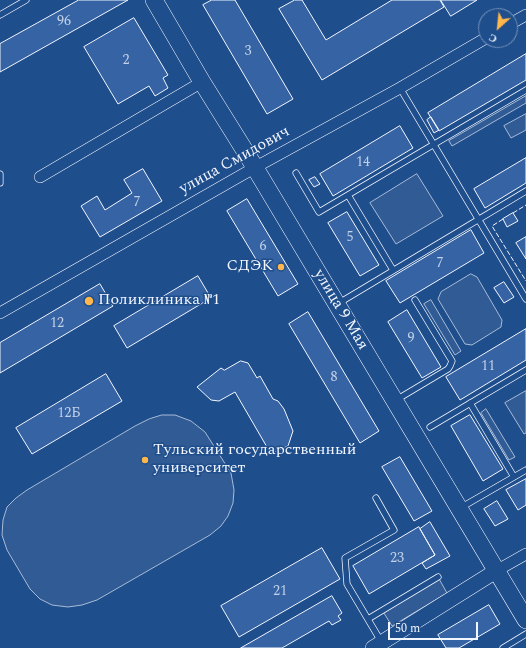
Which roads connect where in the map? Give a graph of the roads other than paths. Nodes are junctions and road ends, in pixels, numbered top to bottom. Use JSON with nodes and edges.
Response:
{"nodes":[{"id":1,"x":26,"y":0,"type":"edge"},
{"id":2,"x":154,"y":0,"type":"edge"},
{"id":3,"x":0,"y":15,"type":"edge"},
{"id":4,"x":478,"y":43,"type":"edge"},
{"id":5,"x":202,"y":82,"type":"junction"},
{"id":6,"x":400,"y":88,"type":"junction"},
{"id":7,"x":526,"y":90,"type":"edge"},
{"id":8,"x":433,"y":144,"type":"junction"},
{"id":9,"x":254,"y":168,"type":"junction"},
{"id":10,"x":296,"y":173,"type":"dead end"},
{"id":11,"x":0,"y":174,"type":"edge"},
{"id":12,"x":40,"y":177,"type":"dead end"},
{"id":13,"x":0,"y":182,"type":"edge"},
{"id":14,"x":526,"y":191,"type":"edge"},
{"id":15,"x":348,"y":195,"type":"junction"},
{"id":16,"x":478,"y":220,"type":"junction"},
{"id":17,"x":393,"y":270,"type":"junction"},
{"id":18,"x":526,"y":299,"type":"edge"},
{"id":19,"x":415,"y":300,"type":"dead end"},
{"id":20,"x":336,"y":304,"type":"junction"},
{"id":21,"x":0,"y":313,"type":"edge"},
{"id":22,"x":526,"y":370,"type":"edge"},
{"id":23,"x":395,"y":401,"type":"junction"},
{"id":24,"x":470,"y":403,"type":"junction"},
{"id":25,"x":430,"y":427,"type":"dead end"},
{"id":26,"x":526,"y":470,"type":"edge"},
{"id":27,"x":514,"y":477,"type":"junction"},
{"id":28,"x":376,"y":498,"type":"dead end"},
{"id":29,"x":460,"y":508,"type":"junction"},
{"id":30,"x":526,"y":554,"type":"edge"},
{"id":31,"x":496,"y":571,"type":"junction"},
{"id":32,"x":438,"y":577,"type":"dead end"},
{"id":33,"x":368,"y":619,"type":"junction"},
{"id":34,"x":526,"y":620,"type":"edge"},
{"id":35,"x":526,"y":634,"type":"edge"},
{"id":36,"x":378,"y":645,"type":"edge"},
{"id":37,"x":503,"y":648,"type":"edge"}],
"edges":[{"from":1,"to":3,"type":"lane"},
{"from":2,"to":5,"type":"main road","name":"улица 9 Мая"},
{"from":4,"to":6,"type":"street","name":"улица Смидович"},
{"from":5,"to":9,"type":"main road","name":"улица 9 Мая"},
{"from":5,"to":12,"type":"street"},
{"from":6,"to":8,"type":"lane"},
{"from":6,"to":9,"type":"street","name":"улица Смидович"},
{"from":7,"to":8,"type":"lane"},
{"from":8,"to":15,"type":"lane"},
{"from":8,"to":16,"type":"lane"},
{"from":9,"to":20,"type":"main road","name":"улица 9 Мая"},
{"from":9,"to":21,"type":"street","name":"улица Смидович"},
{"from":10,"to":15,"type":"lane"},
{"from":11,"to":13,"type":"lane"},
{"from":14,"to":16,"type":"lane"},
{"from":15,"to":17,"type":"lane"},
{"from":16,"to":17,"type":"lane"},
{"from":16,"to":18,"type":"lane"},
{"from":17,"to":20,"type":"lane"},
{"from":19,"to":23,"type":"lane"},
{"from":20,"to":23,"type":"main road","name":"улица 9 Мая"},
{"from":22,"to":24,"type":"lane"},
{"from":23,"to":29,"type":"main road","name":"улица 9 Мая"},
{"from":24,"to":25,"type":"lane"},
{"from":24,"to":27,"type":"lane"},
{"from":26,"to":27,"type":"lane"},
{"from":27,"to":29,"type":"lane"},
{"from":28,"to":33,"type":"lane"},
{"from":29,"to":31,"type":"main road","name":"улица 9 Мая"},
{"from":30,"to":31,"type":"street"},
{"from":31,"to":34,"type":"main road","name":"улица 9 Мая"},
{"from":31,"to":36,"type":"street"},
{"from":32,"to":33,"type":"lane"},
{"from":33,"to":36,"type":"lane"},
{"from":35,"to":37,"type":"lane"}]}
